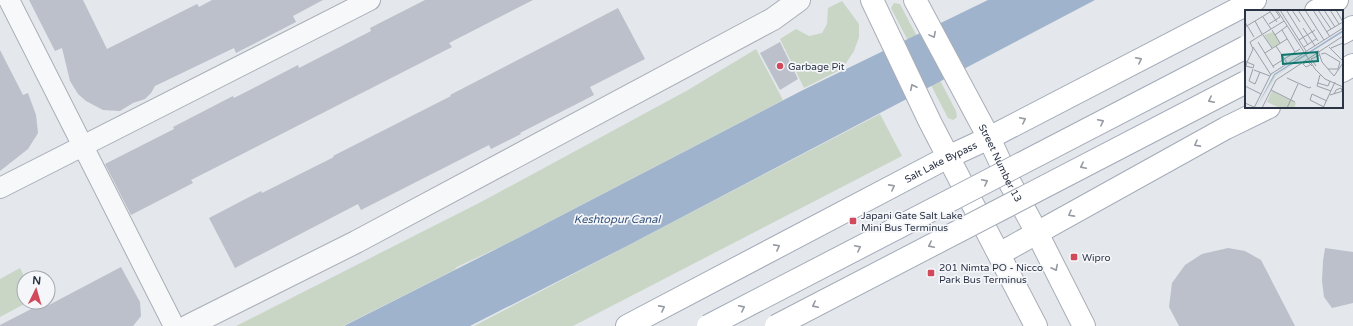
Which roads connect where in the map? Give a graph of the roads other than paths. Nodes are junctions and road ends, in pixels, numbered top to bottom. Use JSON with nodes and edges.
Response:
{"nodes":[{"id":1,"x":8,"y":0,"type":"edge"},
{"id":2,"x":370,"y":0,"type":"edge"},
{"id":3,"x":799,"y":0,"type":"edge"},
{"id":4,"x":872,"y":0,"type":"edge"},
{"id":5,"x":915,"y":0,"type":"edge"},
{"id":6,"x":1255,"y":0,"type":"edge"},
{"id":7,"x":1337,"y":0,"type":"edge"},
{"id":8,"x":1318,"y":10,"type":"edge"},
{"id":9,"x":1353,"y":27,"type":"edge"},
{"id":10,"x":1343,"y":32,"type":"edge"},
{"id":11,"x":1245,"y":48,"type":"edge"},
{"id":12,"x":1353,"y":65,"type":"edge"},
{"id":13,"x":1343,"y":70,"type":"edge"},
{"id":14,"x":1245,"y":83,"type":"edge"},
{"id":15,"x":1267,"y":108,"type":"edge"},
{"id":16,"x":989,"y":138,"type":"junction"},
{"id":17,"x":83,"y":146,"type":"junction"},
{"id":18,"x":948,"y":157,"type":"junction"},
{"id":19,"x":0,"y":188,"type":"edge"},
{"id":20,"x":1037,"y":233,"type":"junction"},
{"id":21,"x":999,"y":254,"type":"junction"},
{"id":22,"x":174,"y":326,"type":"edge"},
{"id":23,"x":188,"y":326,"type":"edge"},
{"id":24,"x":628,"y":326,"type":"edge"},
{"id":25,"x":708,"y":326,"type":"edge"},
{"id":26,"x":776,"y":326,"type":"edge"},
{"id":27,"x":1036,"y":326,"type":"edge"},
{"id":28,"x":1084,"y":326,"type":"edge"}],
"edges":[{"from":1,"to":17,"type":"street"},
{"from":2,"to":17,"type":"street"},
{"from":3,"to":23,"type":"street"},
{"from":18,"to":4,"type":"main road","one_way":true},
{"from":5,"to":16,"type":"main road","name":"Street Number 13","one_way":true},
{"from":16,"to":6,"type":"main road","name":"Salt Lake Bypass","one_way":true},
{"from":7,"to":8,"type":"main road"},
{"from":9,"to":10,"type":"main road"},
{"from":25,"to":11,"type":"main road","one_way":true,"bridge":true},
{"from":12,"to":13,"type":"main road"},
{"from":14,"to":26,"type":"main road","one_way":true,"bridge":true},
{"from":15,"to":20,"type":"main road","one_way":true},
{"from":16,"to":18,"type":"main road","name":"Salt Lake Bypass"},
{"from":16,"to":20,"type":"main road","name":"Street Number 13"},
{"from":17,"to":19,"type":"street"},
{"from":17,"to":22,"type":"street"},
{"from":18,"to":21,"type":"main road"},
{"from":24,"to":18,"type":"main road","name":"Salt Lake Bypass","one_way":true},
{"from":20,"to":21,"type":"main road"},
{"from":20,"to":28,"type":"main road","name":"Street Number 13","one_way":true},
{"from":21,"to":27,"type":"main road"}]}
